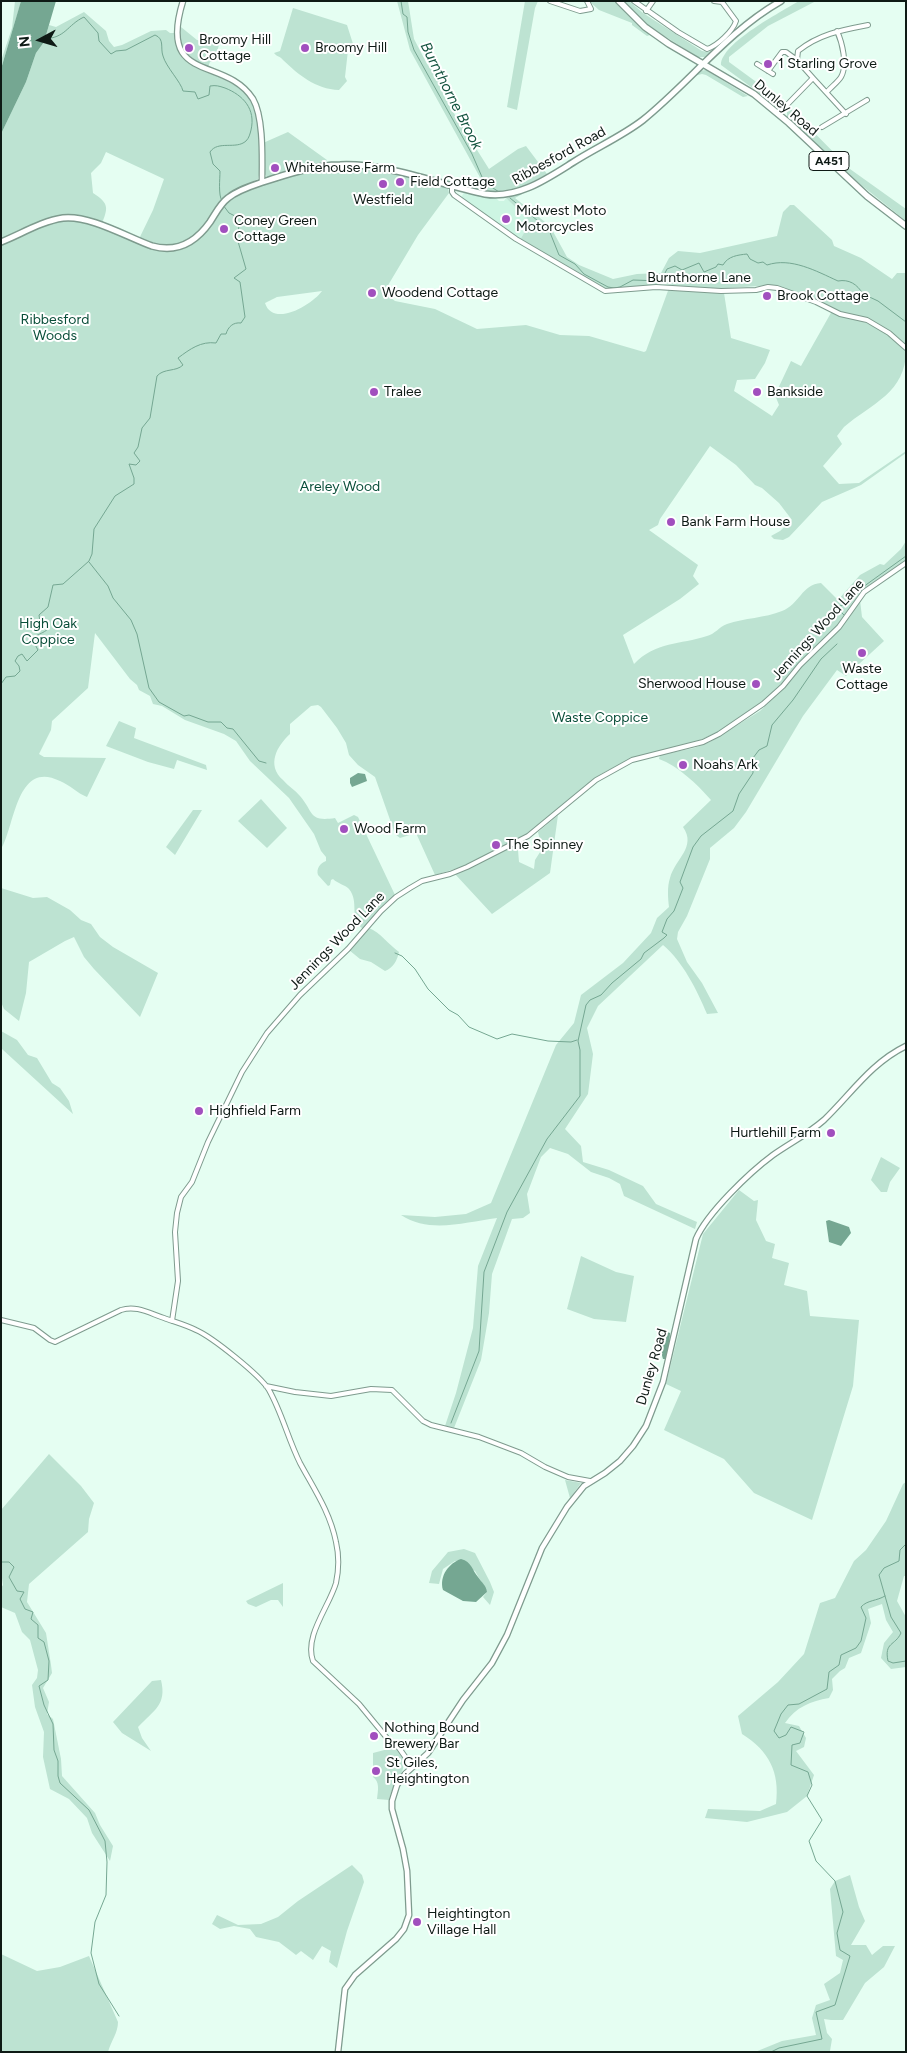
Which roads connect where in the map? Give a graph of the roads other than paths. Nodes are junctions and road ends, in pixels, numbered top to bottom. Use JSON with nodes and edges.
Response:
{"nodes":[{"id":1,"x":183,"y":1,"type":"edge"},
{"id":2,"x":550,"y":1,"type":"edge"},
{"id":3,"x":587,"y":1,"type":"edge"},
{"id":4,"x":619,"y":1,"type":"edge"},
{"id":5,"x":634,"y":1,"type":"edge"},
{"id":6,"x":653,"y":1,"type":"edge"},
{"id":7,"x":714,"y":1,"type":"edge"},
{"id":8,"x":781,"y":1,"type":"edge"},
{"id":9,"x":722,"y":2,"type":"edge"},
{"id":10,"x":773,"y":3,"type":"edge"},
{"id":11,"x":646,"y":11,"type":"junction"},
{"id":12,"x":868,"y":25,"type":"dead end"},
{"id":13,"x":837,"y":31,"type":"junction"},
{"id":14,"x":797,"y":60,"type":"junction"},
{"id":15,"x":703,"y":64,"type":"junction"},
{"id":16,"x":757,"y":64,"type":"dead end"},
{"id":17,"x":768,"y":71,"type":"junction"},
{"id":18,"x":773,"y":74,"type":"dead end"},
{"id":19,"x":814,"y":78,"type":"junction"},
{"id":20,"x":827,"y":92,"type":"junction"},
{"id":21,"x":867,"y":100,"type":"dead end"},
{"id":22,"x":778,"y":114,"type":"junction"},
{"id":23,"x":846,"y":114,"type":"junction"},
{"id":24,"x":822,"y":127,"type":"dead end"},
{"id":25,"x":262,"y":182,"type":"junction"},
{"id":26,"x":452,"y":187,"type":"junction"},
{"id":27,"x":906,"y":226,"type":"edge"},
{"id":28,"x":1,"y":242,"type":"edge"},
{"id":29,"x":906,"y":348,"type":"edge"},
{"id":30,"x":906,"y":563,"type":"edge"},
{"id":31,"x":906,"y":1046,"type":"edge"},
{"id":32,"x":1,"y":1320,"type":"edge"},
{"id":33,"x":172,"y":1321,"type":"junction"},
{"id":34,"x":266,"y":1386,"type":"junction"},
{"id":35,"x":590,"y":1481,"type":"junction"},
{"id":36,"x":410,"y":1769,"type":"junction"},
{"id":37,"x":338,"y":2052,"type":"edge"}],
"edges":[{"from":1,"to":25,"type":"street"},
{"from":2,"to":3,"type":"street"},
{"from":4,"to":15,"type":"main road","name":"Dunley Road","number":"A451"},
{"from":5,"to":11,"type":"street"},
{"from":6,"to":11,"type":"street"},
{"from":7,"to":9,"type":"street"},
{"from":8,"to":10,"type":"main road","name":"Ribbesford Road"},
{"from":9,"to":11,"type":"street"},
{"from":10,"to":15,"type":"main road","name":"Ribbesford Road"},
{"from":12,"to":13,"type":"street"},
{"from":13,"to":14,"type":"street"},
{"from":13,"to":20,"type":"street"},
{"from":14,"to":17,"type":"street"},
{"from":14,"to":19,"type":"street"},
{"from":15,"to":22,"type":"main road","name":"Dunley Road","number":"A451"},
{"from":15,"to":26,"type":"main road","name":"Ribbesford Road"},
{"from":16,"to":17,"type":"street"},
{"from":17,"to":18,"type":"street"},
{"from":19,"to":20,"type":"street"},
{"from":19,"to":22,"type":"street"},
{"from":20,"to":23,"type":"street"},
{"from":21,"to":23,"type":"street"},
{"from":22,"to":27,"type":"main road","name":"Dunley Road","number":"A451"},
{"from":23,"to":24,"type":"street"},
{"from":25,"to":26,"type":"main road","name":"Ribbesford Road"},
{"from":25,"to":28,"type":"main road","name":"Ribbesford Road"},
{"from":26,"to":29,"type":"street","name":"Burnthorne Lane"},
{"from":30,"to":33,"type":"street","name":"Jennings Wood Lane"},
{"from":31,"to":35,"type":"street","name":"Dunley Road"},
{"from":32,"to":33,"type":"street"},
{"from":33,"to":34,"type":"street"},
{"from":34,"to":35,"type":"street"},
{"from":34,"to":36,"type":"street"},
{"from":35,"to":36,"type":"street","name":"Dunley Road"},
{"from":36,"to":37,"type":"street","name":"Dunley Road"}]}
